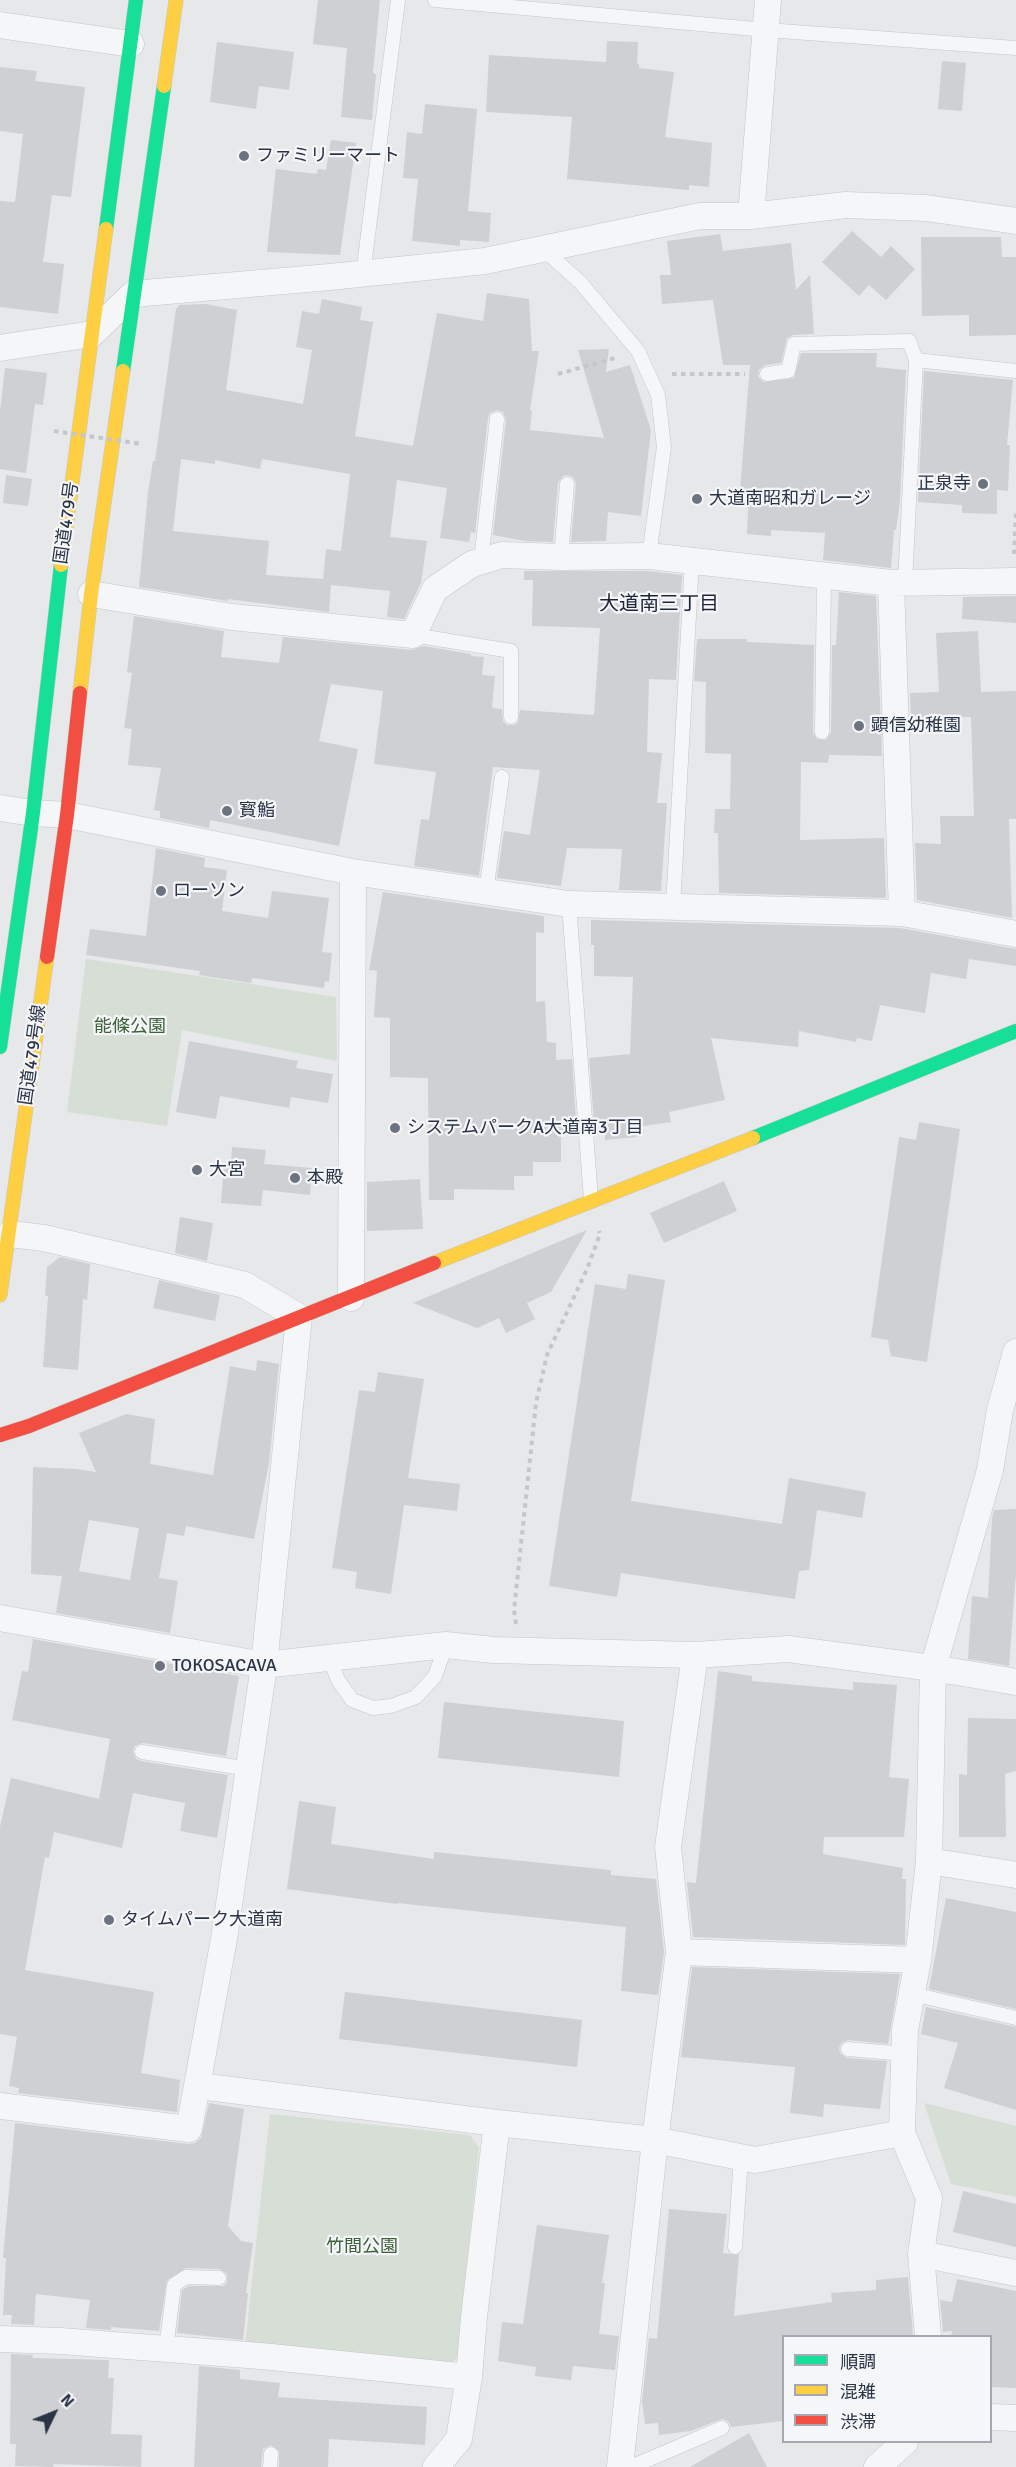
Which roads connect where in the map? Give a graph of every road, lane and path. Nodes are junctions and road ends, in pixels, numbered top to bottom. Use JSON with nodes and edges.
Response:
{"nodes":[{"id":1,"x":136,"y":0,"type":"edge"},
{"id":2,"x":176,"y":0,"type":"edge"},
{"id":3,"x":399,"y":0,"type":"edge"},
{"id":4,"x":435,"y":0,"type":"edge"},
{"id":5,"x":768,"y":0,"type":"edge"},
{"id":6,"x":0,"y":25,"type":"edge"},
{"id":7,"x":766,"y":30,"type":"junction"},
{"id":8,"x":131,"y":44,"type":"junction"},
{"id":9,"x":1016,"y":48,"type":"edge"},
{"id":10,"x":751,"y":216,"type":"junction"},
{"id":11,"x":1016,"y":221,"type":"edge"},
{"id":12,"x":543,"y":249,"type":"junction"},
{"id":13,"x":363,"y":274,"type":"junction"},
{"id":14,"x":133,"y":294,"type":"junction"},
{"id":15,"x":92,"y":334,"type":"junction"},
{"id":16,"x":0,"y":348,"type":"edge"},
{"id":17,"x":638,"y":351,"type":"junction"},
{"id":18,"x":916,"y":360,"type":"junction"},
{"id":19,"x":1016,"y":371,"type":"edge"},
{"id":20,"x":558,"y":374,"type":"dead end"},
{"id":21,"x":648,"y":374,"type":"junction"},
{"id":22,"x":767,"y":374,"type":"joint"},
{"id":23,"x":497,"y":419,"type":"dead end"},
{"id":24,"x":54,"y":431,"type":"dead end"},
{"id":25,"x":142,"y":444,"type":"dead end"},
{"id":26,"x":567,"y":484,"type":"dead end"},
{"id":27,"x":1016,"y":512,"type":"edge"},
{"id":28,"x":649,"y":556,"type":"junction"},
{"id":29,"x":561,"y":557,"type":"junction"},
{"id":30,"x":692,"y":560,"type":"junction"},
{"id":31,"x":481,"y":561,"type":"junction"},
{"id":32,"x":824,"y":576,"type":"junction"},
{"id":33,"x":1014,"y":581,"type":"edge"},
{"id":34,"x":898,"y":583,"type":"junction"},
{"id":35,"x":91,"y":594,"type":"junction"},
{"id":36,"x":413,"y":635,"type":"junction"},
{"id":37,"x":511,"y":717,"type":"dead end"},
{"id":38,"x":822,"y":732,"type":"dead end"},
{"id":39,"x":502,"y":777,"type":"dead end"},
{"id":40,"x":0,"y":808,"type":"edge"},
{"id":41,"x":33,"y":813,"type":"junction"},
{"id":42,"x":67,"y":815,"type":"junction"},
{"id":43,"x":352,"y":872,"type":"junction"},
{"id":44,"x":486,"y":892,"type":"junction"},
{"id":45,"x":568,"y":904,"type":"junction"},
{"id":46,"x":673,"y":907,"type":"junction"},
{"id":47,"x":902,"y":914,"type":"junction"},
{"id":48,"x":1016,"y":934,"type":"edge"},
{"id":49,"x":1016,"y":1031,"type":"edge"},
{"id":50,"x":0,"y":1047,"type":"edge"},
{"id":51,"x":591,"y":1200,"type":"junction"},
{"id":52,"x":10,"y":1234,"type":"junction"},
{"id":53,"x":0,"y":1295,"type":"edge"},
{"id":54,"x":351,"y":1298,"type":"junction"},
{"id":55,"x":299,"y":1317,"type":"junction"},
{"id":56,"x":1016,"y":1352,"type":"edge"},
{"id":57,"x":1008,"y":1410,"type":"edge"},
{"id":58,"x":0,"y":1435,"type":"edge"},
{"id":59,"x":0,"y":1620,"type":"edge"},
{"id":60,"x":446,"y":1645,"type":"junction"},
{"id":61,"x":520,"y":1651,"type":"junction"},
{"id":62,"x":695,"y":1655,"type":"junction"},
{"id":63,"x":329,"y":1658,"type":"junction"},
{"id":64,"x":264,"y":1665,"type":"junction"},
{"id":65,"x":933,"y":1668,"type":"junction"},
{"id":66,"x":1016,"y":1682,"type":"edge"},
{"id":67,"x":142,"y":1752,"type":"dead end"},
{"id":68,"x":249,"y":1769,"type":"junction"},
{"id":69,"x":929,"y":1861,"type":"junction"},
{"id":70,"x":1016,"y":1875,"type":"edge"},
{"id":71,"x":678,"y":1952,"type":"junction"},
{"id":72,"x":918,"y":1959,"type":"junction"},
{"id":73,"x":912,"y":1994,"type":"junction"},
{"id":74,"x":1016,"y":2018,"type":"edge"},
{"id":75,"x":848,"y":2049,"type":"dead end"},
{"id":76,"x":904,"y":2054,"type":"junction"},
{"id":77,"x":199,"y":2086,"type":"junction"},
{"id":78,"x":0,"y":2106,"type":"edge"},
{"id":79,"x":497,"y":2123,"type":"junction"},
{"id":80,"x":902,"y":2133,"type":"junction"},
{"id":81,"x":655,"y":2140,"type":"junction"},
{"id":82,"x":741,"y":2157,"type":"junction"},
{"id":83,"x":735,"y":2247,"type":"dead end"},
{"id":84,"x":921,"y":2254,"type":"junction"},
{"id":85,"x":1016,"y":2273,"type":"edge"},
{"id":86,"x":219,"y":2277,"type":"dead end"},
{"id":87,"x":928,"y":2335,"type":"edge"},
{"id":88,"x":0,"y":2339,"type":"edge"},
{"id":89,"x":166,"y":2349,"type":"junction"},
{"id":90,"x":469,"y":2377,"type":"junction"},
{"id":91,"x":992,"y":2417,"type":"edge"},
{"id":92,"x":1016,"y":2418,"type":"edge"},
{"id":93,"x":722,"y":2428,"type":"dead end"},
{"id":94,"x":904,"y":2443,"type":"edge"},
{"id":95,"x":436,"y":2467,"type":"edge"},
{"id":96,"x":620,"y":2467,"type":"edge"},
{"id":97,"x":631,"y":2467,"type":"edge"},
{"id":98,"x":877,"y":2467,"type":"edge"}],
"edges":[{"from":1,"to":8,"type":"main road","name":"国道479号"},
{"from":2,"to":14,"type":"main road","name":"国道479号"},
{"from":3,"to":13,"type":"lane"},
{"from":4,"to":7,"type":"lane"},
{"from":5,"to":7,"type":"street"},
{"from":6,"to":8,"type":"street"},
{"from":7,"to":9,"type":"lane"},
{"from":7,"to":10,"type":"street"},
{"from":8,"to":15,"type":"main road","name":"国道479号"},
{"from":10,"to":11,"type":"street"},
{"from":10,"to":12,"type":"street"},
{"from":12,"to":13,"type":"street"},
{"from":12,"to":17,"type":"lane"},
{"from":13,"to":14,"type":"street"},
{"from":14,"to":15,"type":"street"},
{"from":14,"to":35,"type":"main road","name":"国道479号"},
{"from":15,"to":16,"type":"street"},
{"from":15,"to":41,"type":"main road","name":"国道479号"},
{"from":17,"to":20,"type":"path"},
{"from":17,"to":21,"type":"lane"},
{"from":18,"to":19,"type":"lane"},
{"from":18,"to":22,"type":"lane"},
{"from":18,"to":34,"type":"lane"},
{"from":21,"to":22,"type":"path"},
{"from":21,"to":28,"type":"lane"},
{"from":23,"to":31,"type":"lane"},
{"from":24,"to":25,"type":"path","bridge":true},
{"from":26,"to":29,"type":"lane"},
{"from":27,"to":33,"type":"path"},
{"from":28,"to":29,"type":"street"},
{"from":28,"to":30,"type":"street"},
{"from":29,"to":31,"type":"street"},
{"from":30,"to":32,"type":"street"},
{"from":30,"to":46,"type":"lane"},
{"from":31,"to":36,"type":"street"},
{"from":32,"to":34,"type":"street"},
{"from":32,"to":38,"type":"lane"},
{"from":33,"to":34,"type":"street"},
{"from":34,"to":47,"type":"street"},
{"from":35,"to":36,"type":"street"},
{"from":35,"to":42,"type":"main road","name":"国道479号"},
{"from":36,"to":37,"type":"lane"},
{"from":39,"to":44,"type":"lane"},
{"from":40,"to":41,"type":"street"},
{"from":41,"to":42,"type":"street"},
{"from":41,"to":50,"type":"main road","name":"国道479号"},
{"from":42,"to":43,"type":"street"},
{"from":42,"to":52,"type":"main road","name":"国道479号線"},
{"from":43,"to":44,"type":"street"},
{"from":43,"to":54,"type":"street"},
{"from":44,"to":45,"type":"street"},
{"from":45,"to":46,"type":"street"},
{"from":45,"to":51,"type":"lane"},
{"from":46,"to":47,"type":"street"},
{"from":47,"to":48,"type":"street"},
{"from":49,"to":51,"type":"main road"},
{"from":51,"to":54,"type":"main road"},
{"from":51,"to":61,"type":"path"},
{"from":52,"to":53,"type":"main road","name":"国道479号線"},
{"from":52,"to":55,"type":"street"},
{"from":54,"to":55,"type":"main road"},
{"from":55,"to":58,"type":"main road"},
{"from":55,"to":64,"type":"street"},
{"from":56,"to":57,"type":"street"},
{"from":57,"to":65,"type":"street"},
{"from":59,"to":64,"type":"street"},
{"from":60,"to":61,"type":"street"},
{"from":60,"to":63,"type":"street"},
{"from":60,"to":63,"type":"lane"},
{"from":61,"to":62,"type":"street"},
{"from":62,"to":65,"type":"street"},
{"from":62,"to":71,"type":"street"},
{"from":63,"to":64,"type":"street"},
{"from":64,"to":68,"type":"street"},
{"from":65,"to":66,"type":"street"},
{"from":65,"to":69,"type":"street"},
{"from":67,"to":68,"type":"lane"},
{"from":68,"to":77,"type":"street"},
{"from":69,"to":70,"type":"street"},
{"from":69,"to":72,"type":"street"},
{"from":71,"to":72,"type":"street"},
{"from":71,"to":81,"type":"street"},
{"from":72,"to":73,"type":"street"},
{"from":73,"to":74,"type":"lane"},
{"from":73,"to":76,"type":"street"},
{"from":75,"to":76,"type":"lane"},
{"from":76,"to":80,"type":"street"},
{"from":77,"to":78,"type":"street"},
{"from":77,"to":79,"type":"street"},
{"from":79,"to":81,"type":"street"},
{"from":79,"to":90,"type":"street"},
{"from":80,"to":82,"type":"street"},
{"from":80,"to":84,"type":"street"},
{"from":81,"to":82,"type":"street"},
{"from":81,"to":96,"type":"street"},
{"from":82,"to":83,"type":"lane"},
{"from":84,"to":85,"type":"street"},
{"from":84,"to":87,"type":"street"},
{"from":86,"to":89,"type":"lane"},
{"from":88,"to":89,"type":"street"},
{"from":89,"to":90,"type":"street"},
{"from":90,"to":95,"type":"street"},
{"from":91,"to":92,"type":"street"},
{"from":93,"to":97,"type":"lane"},
{"from":94,"to":98,"type":"street"}]}
